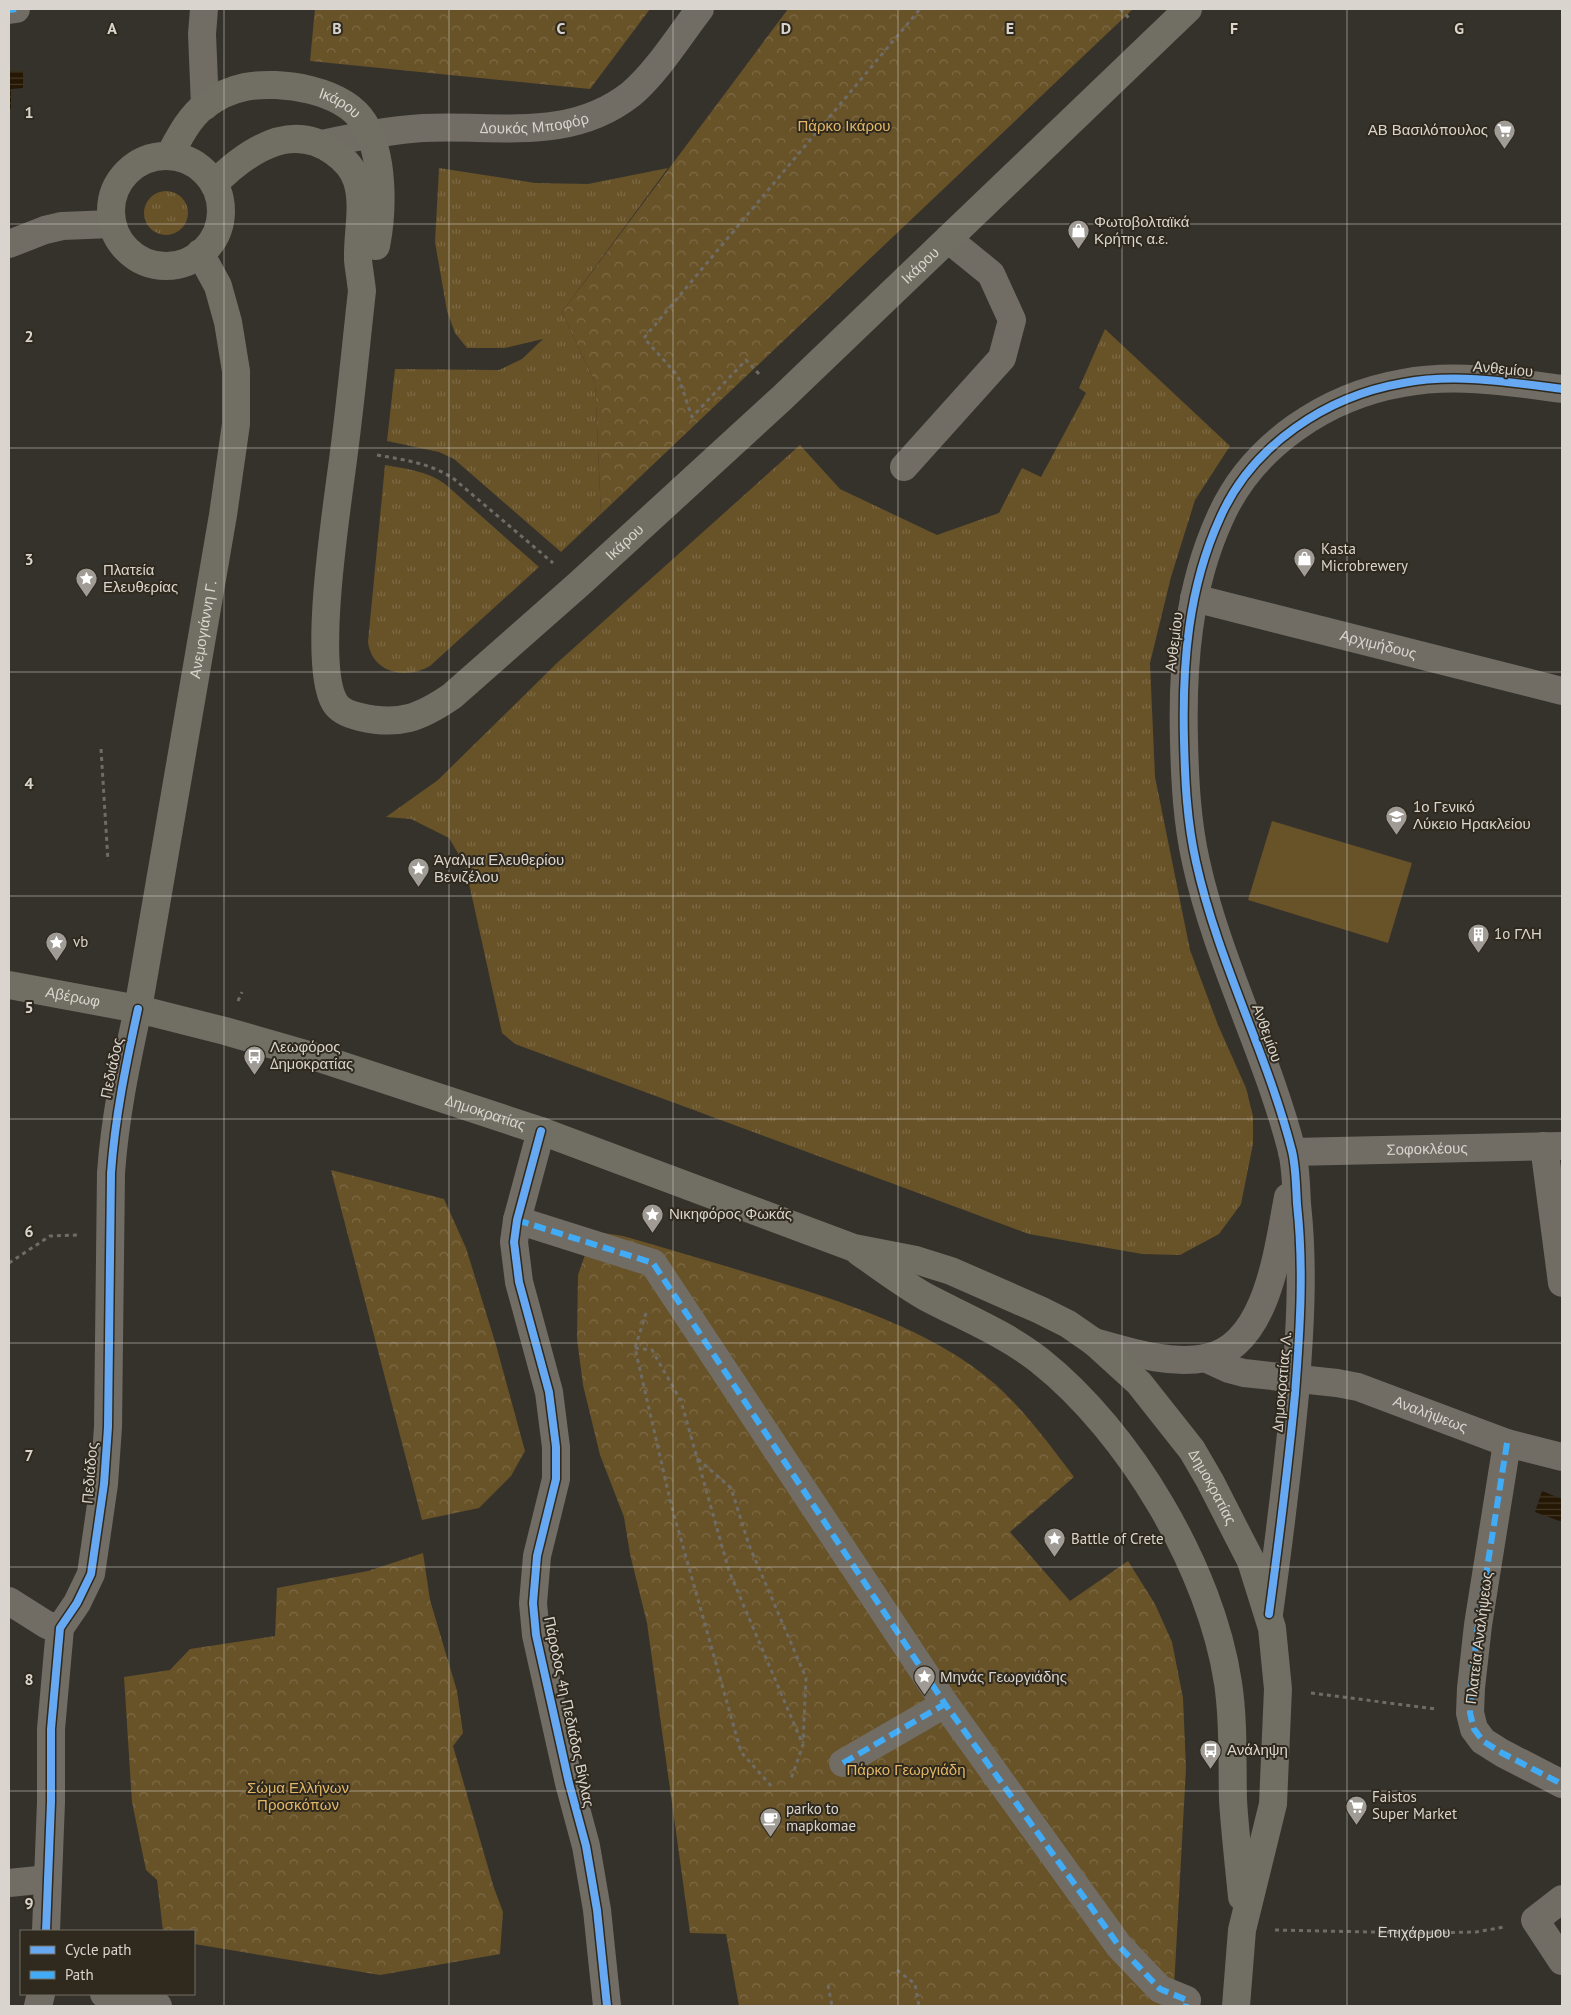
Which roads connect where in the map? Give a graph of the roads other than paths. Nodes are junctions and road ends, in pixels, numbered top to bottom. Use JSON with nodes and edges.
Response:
{"nodes":[{"id":1,"x":16,"y":9,"type":"edge"},
{"id":2,"x":204,"y":9,"type":"edge"},
{"id":3,"x":700,"y":9,"type":"edge"},
{"id":4,"x":1188,"y":9,"type":"edge"},
{"id":5,"x":9,"y":10,"type":"edge"},
{"id":6,"x":205,"y":106,"type":"junction"},
{"id":7,"x":370,"y":134,"type":"junction"},
{"id":8,"x":322,"y":144,"type":"junction"},
{"id":9,"x":169,"y":156,"type":"junction"},
{"id":10,"x":214,"y":184,"type":"junction"},
{"id":11,"x":112,"y":224,"type":"junction"},
{"id":12,"x":948,"y":239,"type":"junction"},
{"id":13,"x":9,"y":244,"type":"edge"},
{"id":14,"x":200,"y":253,"type":"junction"},
{"id":15,"x":362,"y":291,"type":"junction"},
{"id":16,"x":1562,"y":389,"type":"edge"},
{"id":17,"x":904,"y":467,"type":"dead end"},
{"id":18,"x":1194,"y":598,"type":"junction"},
{"id":19,"x":1562,"y":691,"type":"edge"},
{"id":20,"x":9,"y":985,"type":"edge"},
{"id":21,"x":138,"y":1009,"type":"junction"},
{"id":22,"x":541,"y":1132,"type":"junction"},
{"id":23,"x":1553,"y":1146,"type":"edge"},
{"id":24,"x":1293,"y":1162,"type":"junction"},
{"id":25,"x":517,"y":1220,"type":"junction"},
{"id":26,"x":854,"y":1248,"type":"junction"},
{"id":27,"x":1562,"y":1283,"type":"edge"},
{"id":28,"x":1094,"y":1342,"type":"junction"},
{"id":29,"x":1205,"y":1358,"type":"junction"},
{"id":30,"x":1296,"y":1378,"type":"junction"},
{"id":31,"x":1506,"y":1443,"type":"junction"},
{"id":32,"x":1562,"y":1457,"type":"edge"},
{"id":33,"x":9,"y":1601,"type":"edge"},
{"id":34,"x":1269,"y":1614,"type":"junction"},
{"id":35,"x":60,"y":1628,"type":"junction"},
{"id":36,"x":945,"y":1704,"type":"junction"},
{"id":37,"x":842,"y":1763,"type":"dead end"},
{"id":38,"x":1562,"y":1784,"type":"edge"},
{"id":39,"x":48,"y":1879,"type":"junction"},
{"id":40,"x":9,"y":1883,"type":"edge"},
{"id":41,"x":1562,"y":1898,"type":"edge"},
{"id":42,"x":1243,"y":1924,"type":"junction"},
{"id":43,"x":46,"y":1930,"type":"edge"},
{"id":44,"x":1562,"y":1961,"type":"edge"},
{"id":45,"x":108,"y":1995,"type":"edge"},
{"id":46,"x":158,"y":2006,"type":"edge"},
{"id":47,"x":607,"y":2006,"type":"edge"},
{"id":48,"x":1186,"y":2006,"type":"edge"},
{"id":49,"x":1236,"y":2006,"type":"edge"}],
"edges":[{"from":1,"to":5,"type":"street"},
{"from":2,"to":6,"type":"street"},
{"from":3,"to":7,"type":"street","name":"Δουκός Μποφόρ"},
{"from":4,"to":12,"type":"main road","name":"Ικάρου"},
{"from":6,"to":7,"type":"main road","name":"Ικάρου"},
{"from":6,"to":9,"type":"main road","name":"Ικάρου"},
{"from":7,"to":8,"type":"street","name":"Δουκός Μποφόρ"},
{"from":7,"to":15,"type":"main road","name":"Ικάρου"},
{"from":8,"to":10,"type":"main road","name":"Ικάρου"},
{"from":8,"to":15,"type":"main road","name":"Ικάρου"},
{"from":9,"to":10,"type":"main road"},
{"from":9,"to":11,"type":"main road"},
{"from":10,"to":14,"type":"main road"},
{"from":11,"to":13,"type":"street"},
{"from":11,"to":14,"type":"main road"},
{"from":12,"to":15,"type":"main road","name":"Ικάρου"},
{"from":12,"to":17,"type":"street"},
{"from":14,"to":21,"type":"main road","name":"Ανεμογιάννη Γ."},
{"from":16,"to":18,"type":"street","name":"Ανθεμίου"},
{"from":18,"to":19,"type":"street","name":"Αρχιμήδους"},
{"from":18,"to":24,"type":"street","name":"Ανθεμίου"},
{"from":20,"to":21,"type":"main road","name":"Αβέρωφ"},
{"from":21,"to":22,"type":"main road","name":"Δημοκρατίας"},
{"from":21,"to":35,"type":"street","name":"Πεδιάδος"},
{"from":22,"to":25,"type":"street","name":"Πάροδος 4η Πεδιάδος Βίγλας"},
{"from":22,"to":26,"type":"main road","name":"Δημοκρατίας"},
{"from":23,"to":24,"type":"street","name":"Σοφοκλέους"},
{"from":23,"to":27,"type":"street"},
{"from":24,"to":29,"type":"street"},
{"from":24,"to":30,"type":"street","name":"Δημοκρατίας Λ."},
{"from":25,"to":36,"type":"street"},
{"from":25,"to":47,"type":"street","name":"Πάροδος 4η Πεδιάδος Βίγλας"},
{"from":26,"to":28,"type":"main road","name":"Δημοκρατίας"},
{"from":26,"to":42,"type":"main road","name":"Δημοκρατίας"},
{"from":28,"to":29,"type":"street"},
{"from":28,"to":34,"type":"main road","name":"Δημοκρατίας"},
{"from":29,"to":30,"type":"street","name":"Αναλήψεως"},
{"from":30,"to":31,"type":"street","name":"Αναλήψεως"},
{"from":30,"to":34,"type":"street","name":"Δημοκρατίας Λ."},
{"from":31,"to":32,"type":"street","name":"Αναλήψεως"},
{"from":31,"to":38,"type":"street","name":"Πλατεία Αναλήψεως"},
{"from":33,"to":35,"type":"street"},
{"from":34,"to":42,"type":"main road","name":"Δημοκρατίας"},
{"from":35,"to":39,"type":"street","name":"Πεδιάδος"},
{"from":36,"to":37,"type":"street"},
{"from":36,"to":48,"type":"street"},
{"from":39,"to":40,"type":"street"},
{"from":39,"to":43,"type":"street","name":"Πεδιάδος"},
{"from":41,"to":44,"type":"street"},
{"from":42,"to":49,"type":"main road","name":"Δημοκρατίας"},
{"from":45,"to":46,"type":"street"}]}
